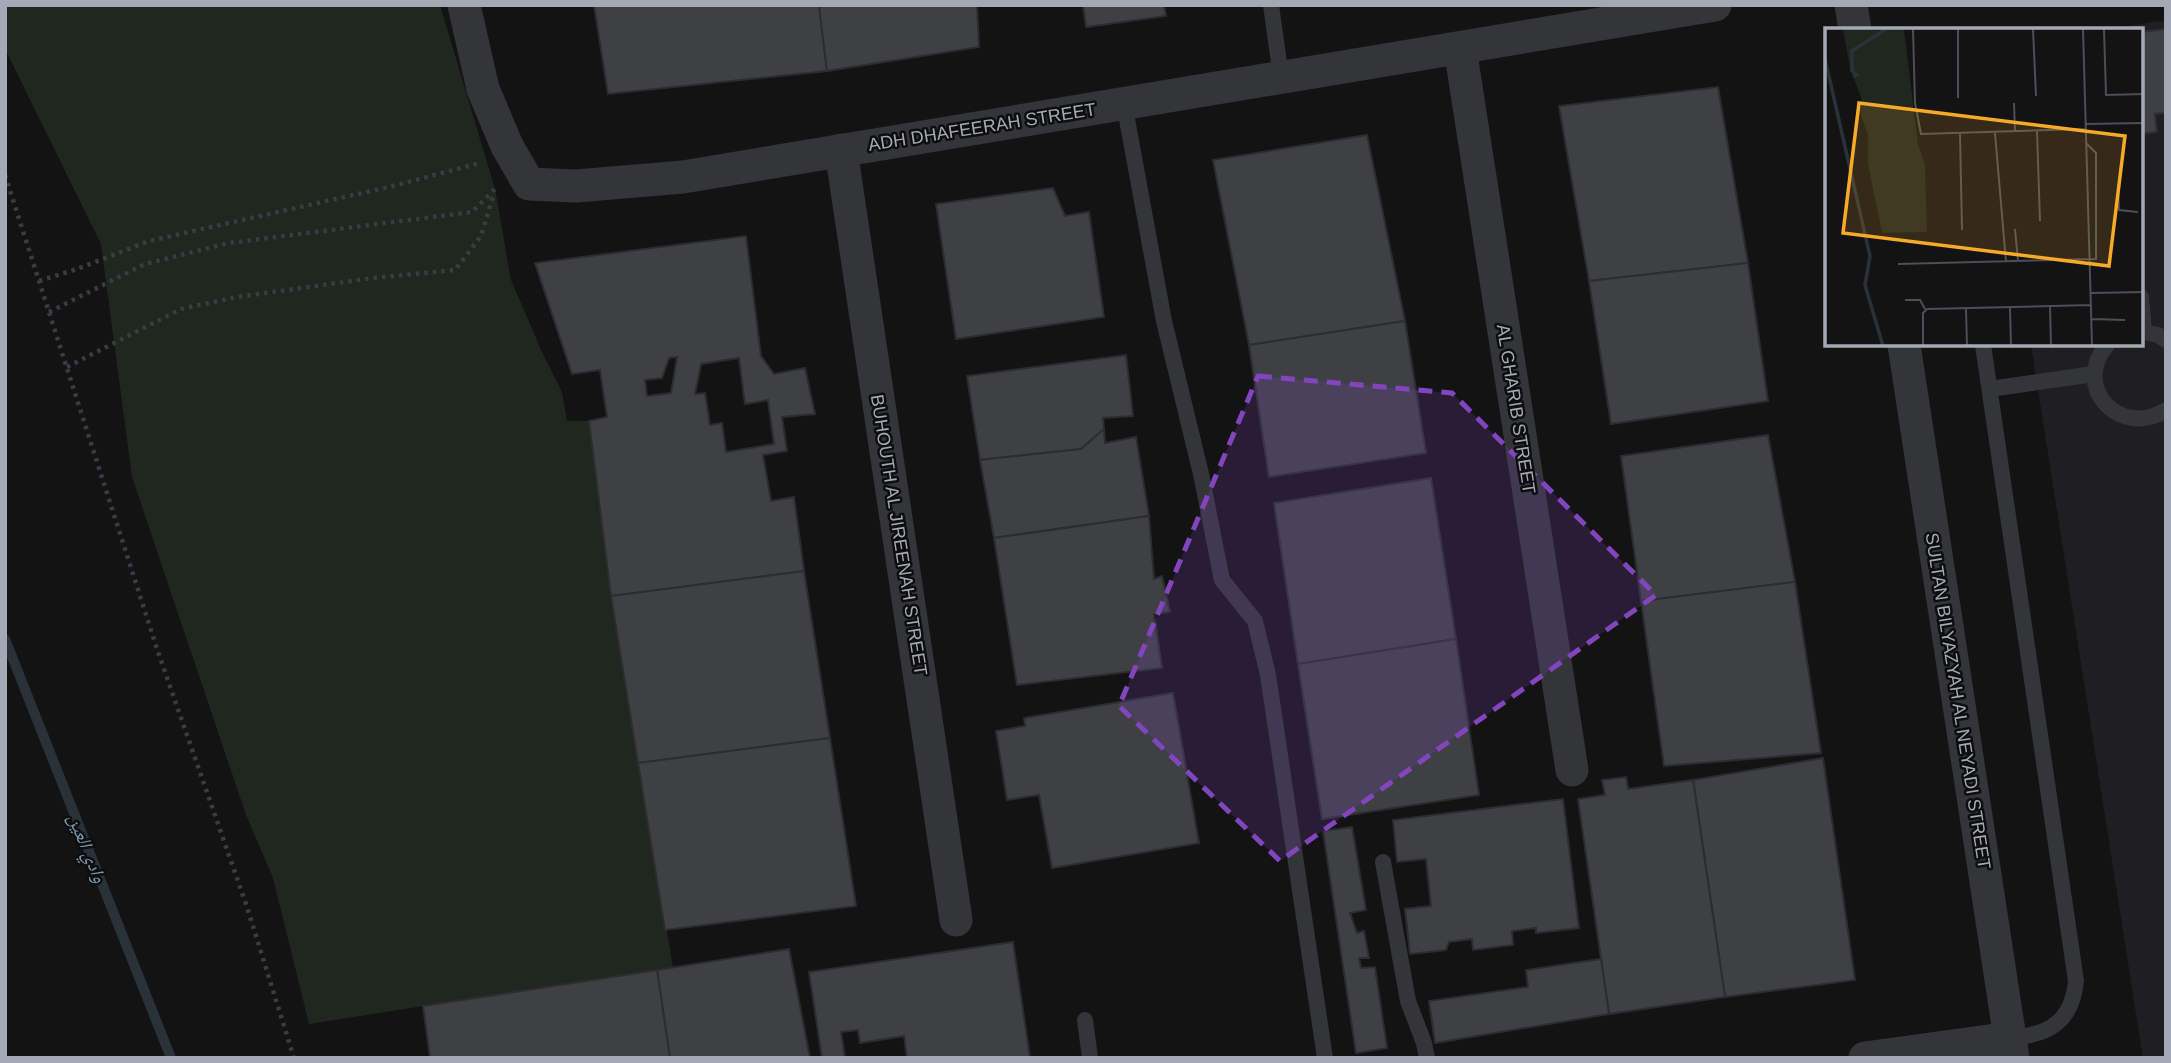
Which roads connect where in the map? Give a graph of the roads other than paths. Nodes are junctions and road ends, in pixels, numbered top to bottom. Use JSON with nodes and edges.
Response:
{"nodes":[{"id":1,"x":464,"y":5,"type":"edge"},
{"id":2,"x":1271,"y":5,"type":"edge"},
{"id":3,"x":1715,"y":5,"type":"edge"},
{"id":4,"x":1851,"y":5,"type":"edge"},
{"id":5,"x":1855,"y":28,"type":"edge"},
{"id":6,"x":1460,"y":48,"type":"junction"},
{"id":7,"x":1282,"y":77,"type":"junction"},
{"id":8,"x":1124,"y":103,"type":"junction"},
{"id":9,"x":841,"y":150,"type":"junction"},
{"id":10,"x":2143,"y":331,"type":"edge"},
{"id":11,"x":2166,"y":340,"type":"edge"},
{"id":12,"x":1904,"y":346,"type":"edge"},
{"id":13,"x":1983,"y":346,"type":"edge"},
{"id":14,"x":2106,"y":346,"type":"edge"},
{"id":15,"x":2094,"y":374,"type":"junction"},
{"id":16,"x":1990,"y":390,"type":"junction"},
{"id":17,"x":2165,"y":413,"type":"edge"},
{"id":18,"x":1572,"y":769,"type":"dead end"},
{"id":19,"x":1383,"y":862,"type":"dead end"},
{"id":20,"x":956,"y":920,"type":"dead end"},
{"id":21,"x":1085,"y":1020,"type":"dead end"},
{"id":22,"x":2012,"y":1048,"type":"edge"},
{"id":23,"x":1090,"y":1058,"type":"edge"},
{"id":24,"x":1325,"y":1058,"type":"edge"},
{"id":25,"x":1427,"y":1058,"type":"edge"},
{"id":26,"x":1865,"y":1058,"type":"edge"}],
"edges":[{"from":1,"to":9,"type":"street","name":"ADH DHAFEERAH STREET"},
{"from":2,"to":7,"type":"lane"},
{"from":3,"to":6,"type":"street","name":"ADH DHAFEERAH STREET"},
{"from":4,"to":5,"type":"street"},
{"from":6,"to":7,"type":"street","name":"ADH DHAFEERAH STREET"},
{"from":6,"to":18,"type":"street","name":"AL GHARIB STREET"},
{"from":7,"to":8,"type":"street","name":"ADH DHAFEERAH STREET"},
{"from":8,"to":9,"type":"street","name":"ADH DHAFEERAH STREET"},
{"from":8,"to":24,"type":"lane"},
{"from":9,"to":20,"type":"street","name":"BUHOUTH AL JIREENAH STREET"},
{"from":10,"to":11,"type":"lane"},
{"from":12,"to":22,"type":"street","name":"SULTAN BILYAZYAH AL NEYADI STREET"},
{"from":13,"to":16,"type":"lane"},
{"from":14,"to":15,"type":"lane"},
{"from":15,"to":16,"type":"lane"},
{"from":15,"to":17,"type":"lane"},
{"from":16,"to":22,"type":"lane"},
{"from":19,"to":25,"type":"lane"},
{"from":21,"to":23,"type":"lane"},
{"from":22,"to":26,"type":"street"}]}
